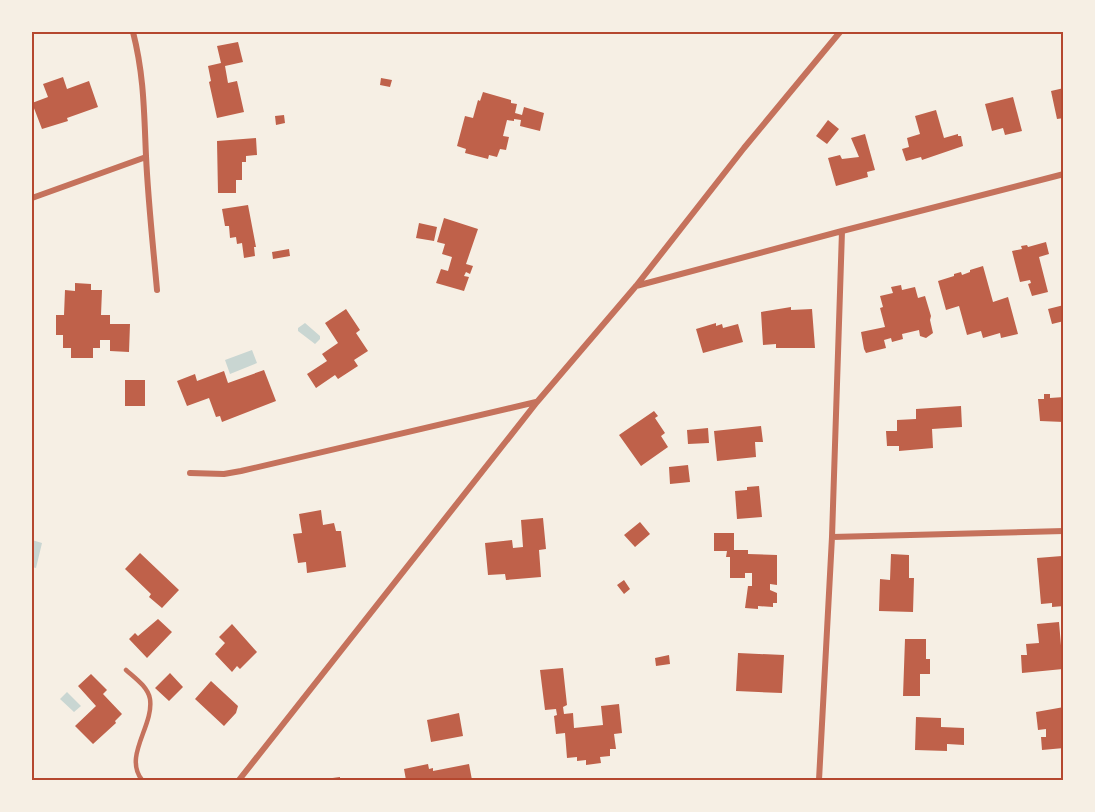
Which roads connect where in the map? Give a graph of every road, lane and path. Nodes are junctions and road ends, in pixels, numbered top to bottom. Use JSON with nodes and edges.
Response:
{"nodes":[{"id":1,"x":133,"y":32,"type":"edge"},
{"id":2,"x":840,"y":32,"type":"edge"},
{"id":3,"x":146,"y":157,"type":"junction"},
{"id":4,"x":1064,"y":174,"type":"edge"},
{"id":5,"x":32,"y":198,"type":"edge"},
{"id":6,"x":842,"y":231,"type":"junction"},
{"id":7,"x":636,"y":286,"type":"junction"},
{"id":8,"x":157,"y":290,"type":"dead end"},
{"id":9,"x":537,"y":402,"type":"junction"},
{"id":10,"x":190,"y":473,"type":"dead end"},
{"id":11,"x":1064,"y":531,"type":"edge"},
{"id":12,"x":832,"y":537,"type":"junction"},
{"id":13,"x":126,"y":670,"type":"dead end"},
{"id":14,"x":142,"y":780,"type":"edge"},
{"id":15,"x":239,"y":780,"type":"edge"},
{"id":16,"x":819,"y":780,"type":"edge"}],
"edges":[{"from":1,"to":3,"type":"street"},
{"from":2,"to":7,"type":"street"},
{"from":3,"to":5,"type":"street"},
{"from":3,"to":8,"type":"street"},
{"from":4,"to":6,"type":"street"},
{"from":6,"to":7,"type":"street"},
{"from":6,"to":12,"type":"street"},
{"from":7,"to":9,"type":"street"},
{"from":9,"to":10,"type":"street"},
{"from":9,"to":15,"type":"street"},
{"from":11,"to":12,"type":"street"},
{"from":12,"to":16,"type":"street"},
{"from":13,"to":14,"type":"lane"}]}
